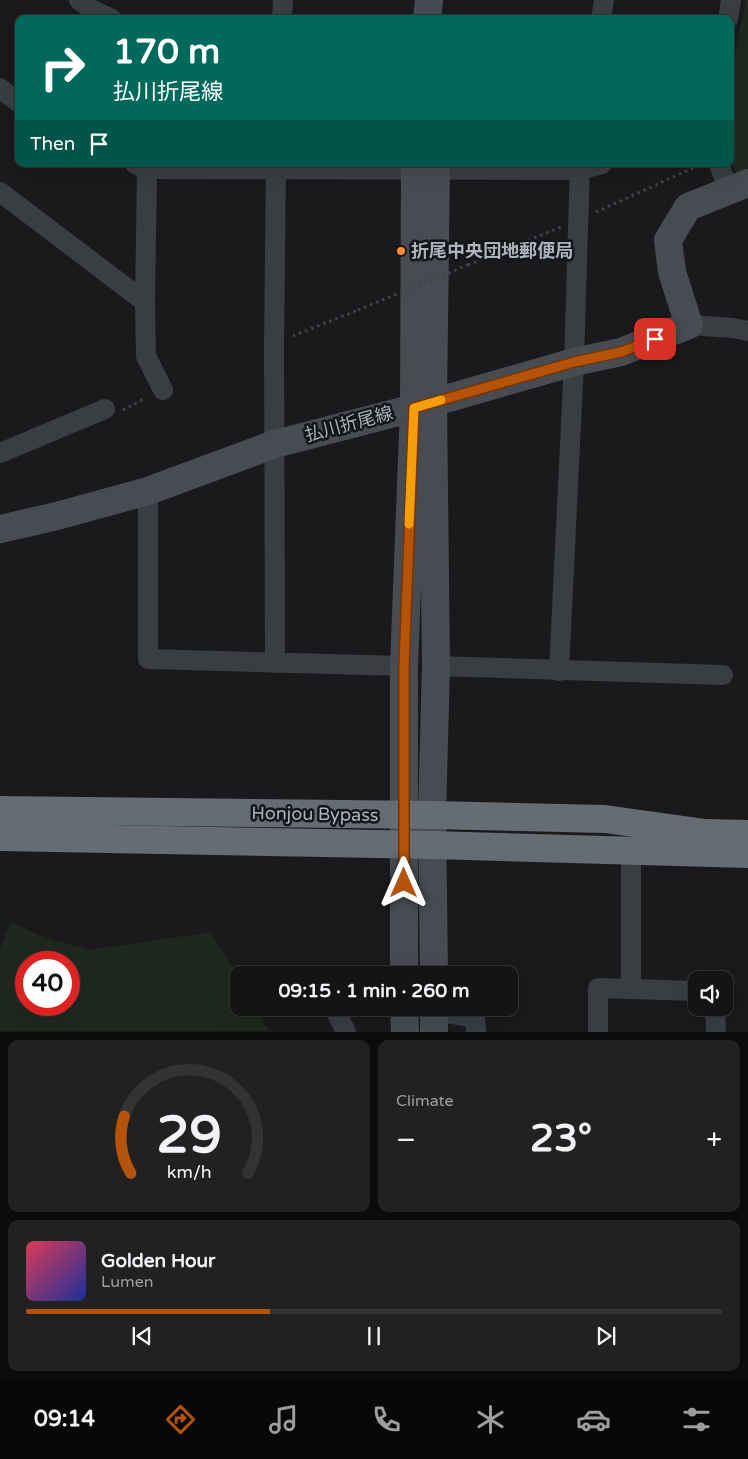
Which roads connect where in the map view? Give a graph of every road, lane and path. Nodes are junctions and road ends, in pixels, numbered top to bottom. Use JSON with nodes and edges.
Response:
{"nodes":[{"id":1,"x":79,"y":0,"type":"edge"},
{"id":2,"x":283,"y":0,"type":"edge"},
{"id":3,"x":429,"y":0,"type":"edge"},
{"id":4,"x":446,"y":0,"type":"edge"},
{"id":5,"x":604,"y":0,"type":"edge"},
{"id":6,"x":731,"y":0,"type":"edge"},
{"id":7,"x":104,"y":15,"type":"edge"},
{"id":8,"x":282,"y":15,"type":"edge"},
{"id":9,"x":427,"y":15,"type":"edge"},
{"id":10,"x":444,"y":15,"type":"edge"},
{"id":11,"x":602,"y":15,"type":"edge"},
{"id":12,"x":729,"y":15,"type":"edge"},
{"id":13,"x":0,"y":88,"type":"edge"},
{"id":14,"x":15,"y":101,"type":"edge"},
{"id":15,"x":141,"y":167,"type":"edge"},
{"id":16,"x":276,"y":167,"type":"edge"},
{"id":17,"x":426,"y":167,"type":"edge"},
{"id":18,"x":580,"y":167,"type":"edge"},
{"id":19,"x":722,"y":167,"type":"edge"},
{"id":20,"x":738,"y":186,"type":"edge"},
{"id":21,"x":0,"y":192,"type":"edge"},
{"id":22,"x":468,"y":265,"type":"dead end"},
{"id":23,"x":145,"y":302,"type":"junction"},
{"id":24,"x":689,"y":325,"type":"junction"},
{"id":25,"x":748,"y":331,"type":"edge"},
{"id":26,"x":274,"y":344,"type":"junction"},
{"id":27,"x":574,"y":362,"type":"junction"},
{"id":28,"x":162,"y":390,"type":"joint"},
{"id":29,"x":424,"y":405,"type":"junction"},
{"id":30,"x":105,"y":409,"type":"joint"},
{"id":31,"x":275,"y":444,"type":"junction"},
{"id":32,"x":0,"y":453,"type":"edge"},
{"id":33,"x":148,"y":490,"type":"junction"},
{"id":34,"x":0,"y":529,"type":"edge"},
{"id":35,"x":275,"y":663,"type":"junction"},
{"id":36,"x":404,"y":666,"type":"junction"},
{"id":37,"x":436,"y":666,"type":"junction"},
{"id":38,"x":559,"y":671,"type":"junction"},
{"id":39,"x":723,"y":675,"type":"dead end"},
{"id":40,"x":0,"y":810,"type":"edge"},
{"id":41,"x":432,"y":815,"type":"junction"},
{"id":42,"x":404,"y":816,"type":"junction"},
{"id":43,"x":748,"y":834,"type":"edge"},
{"id":44,"x":0,"y":837,"type":"edge"},
{"id":45,"x":404,"y":846,"type":"junction"},
{"id":46,"x":433,"y":846,"type":"junction"},
{"id":47,"x":631,"y":850,"type":"junction"},
{"id":48,"x":748,"y":854,"type":"edge"},
{"id":49,"x":404,"y":966,"type":"edge"},
{"id":50,"x":434,"y":966,"type":"edge"},
{"id":51,"x":630,"y":989,"type":"junction"},
{"id":52,"x":688,"y":991,"type":"edge"},
{"id":53,"x":338,"y":1016,"type":"edge"},
{"id":54,"x":404,"y":1016,"type":"edge"},
{"id":55,"x":715,"y":1016,"type":"edge"},
{"id":56,"x":434,"y":1017,"type":"edge"},
{"id":57,"x":346,"y":1032,"type":"edge"},
{"id":58,"x":405,"y":1032,"type":"edge"},
{"id":59,"x":476,"y":1032,"type":"edge"},
{"id":60,"x":598,"y":1032,"type":"edge"},
{"id":61,"x":716,"y":1032,"type":"edge"}],
"edges":[{"from":1,"to":7,"type":"street"},
{"from":2,"to":8,"type":"street"},
{"from":3,"to":9,"type":"street"},
{"from":4,"to":10,"type":"street"},
{"from":5,"to":11,"type":"street"},
{"from":6,"to":12,"type":"street"},
{"from":13,"to":14,"type":"street"},
{"from":15,"to":23,"type":"street"},
{"from":16,"to":26,"type":"street"},
{"from":17,"to":18,"type":"street"},
{"from":17,"to":29,"type":"street"},
{"from":18,"to":27,"type":"street"},
{"from":19,"to":20,"type":"street"},
{"from":20,"to":24,"type":"street"},
{"from":21,"to":23,"type":"street"},
{"from":22,"to":26,"type":"path","bridge":true},
{"from":23,"to":28,"type":"street"},
{"from":24,"to":25,"type":"street"},
{"from":24,"to":27,"type":"street","name":"払川折尾線"},
{"from":26,"to":31,"type":"street"},
{"from":27,"to":29,"type":"street","name":"払川折尾線"},
{"from":27,"to":38,"type":"street"},
{"from":28,"to":30,"type":"path"},
{"from":29,"to":31,"type":"street","name":"払川折尾線"},
{"from":29,"to":36,"type":"street"},
{"from":29,"to":37,"type":"street"},
{"from":30,"to":32,"type":"street"},
{"from":31,"to":33,"type":"street","name":"払川折尾線"},
{"from":31,"to":35,"type":"street"},
{"from":33,"to":34,"type":"street","name":"払川折尾線"},
{"from":33,"to":35,"type":"street"},
{"from":35,"to":36,"type":"street"},
{"from":36,"to":42,"type":"street"},
{"from":37,"to":38,"type":"street"},
{"from":37,"to":41,"type":"street"},
{"from":38,"to":39,"type":"street"},
{"from":40,"to":42,"type":"highway","name":"Honjou Bypass"},
{"from":41,"to":42,"type":"highway","name":"Honjou Bypass"},
{"from":41,"to":43,"type":"highway","name":"Honjou Bypass"},
{"from":41,"to":46,"type":"street"},
{"from":42,"to":45,"type":"street"},
{"from":44,"to":45,"type":"highway","name":"Honjou Bypass"},
{"from":45,"to":46,"type":"highway","name":"Honjou Bypass"},
{"from":45,"to":49,"type":"street"},
{"from":46,"to":47,"type":"highway","name":"Honjou Bypass"},
{"from":46,"to":50,"type":"street"},
{"from":47,"to":48,"type":"highway","name":"Honjou Bypass"},
{"from":47,"to":51,"type":"street"},
{"from":51,"to":52,"type":"street"},
{"from":51,"to":60,"type":"street"},
{"from":53,"to":57,"type":"street"},
{"from":54,"to":58,"type":"street"},
{"from":55,"to":61,"type":"street"},
{"from":56,"to":59,"type":"street"}]}
